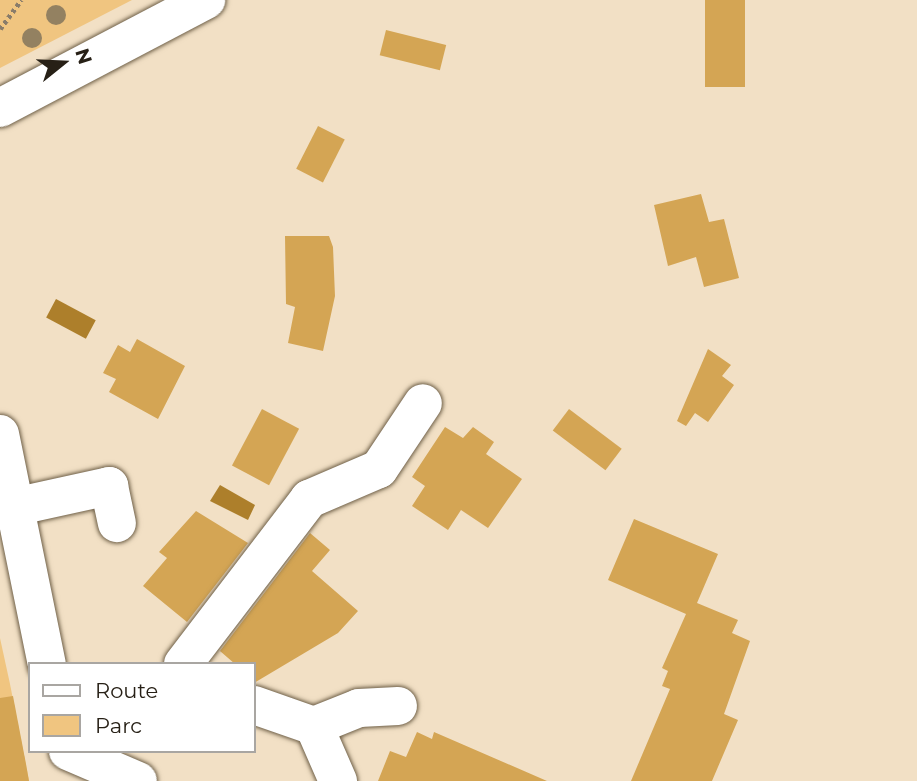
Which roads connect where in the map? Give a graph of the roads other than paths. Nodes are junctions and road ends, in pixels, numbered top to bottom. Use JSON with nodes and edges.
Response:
{"nodes":[{"id":1,"x":206,"y":0,"type":"edge"},
{"id":2,"x":0,"y":108,"type":"edge"},
{"id":3,"x":423,"y":403,"type":"dead end"},
{"id":4,"x":0,"y":434,"type":"edge"},
{"id":5,"x":6,"y":508,"type":"edge"},
{"id":6,"x":117,"y":523,"type":"dead end"},
{"id":7,"x":46,"y":662,"type":"edge"},
{"id":8,"x":185,"y":662,"type":"edge"},
{"id":9,"x":256,"y":706,"type":"edge"},
{"id":10,"x":398,"y":706,"type":"dead end"},
{"id":11,"x":314,"y":726,"type":"junction"},
{"id":12,"x":66,"y":753,"type":"edge"},
{"id":13,"x":71,"y":753,"type":"edge"},
{"id":14,"x":71,"y":781,"type":"edge"},
{"id":15,"x":138,"y":781,"type":"edge"},
{"id":16,"x":338,"y":781,"type":"edge"}],
"edges":[{"from":1,"to":2,"type":"street"},
{"from":3,"to":8,"type":"street"},
{"from":4,"to":5,"type":"street"},
{"from":5,"to":6,"type":"street"},
{"from":5,"to":7,"type":"street"},
{"from":9,"to":11,"type":"street"},
{"from":10,"to":11,"type":"street"},
{"from":11,"to":16,"type":"street"},
{"from":12,"to":14,"type":"street"},
{"from":13,"to":15,"type":"street"}]}
